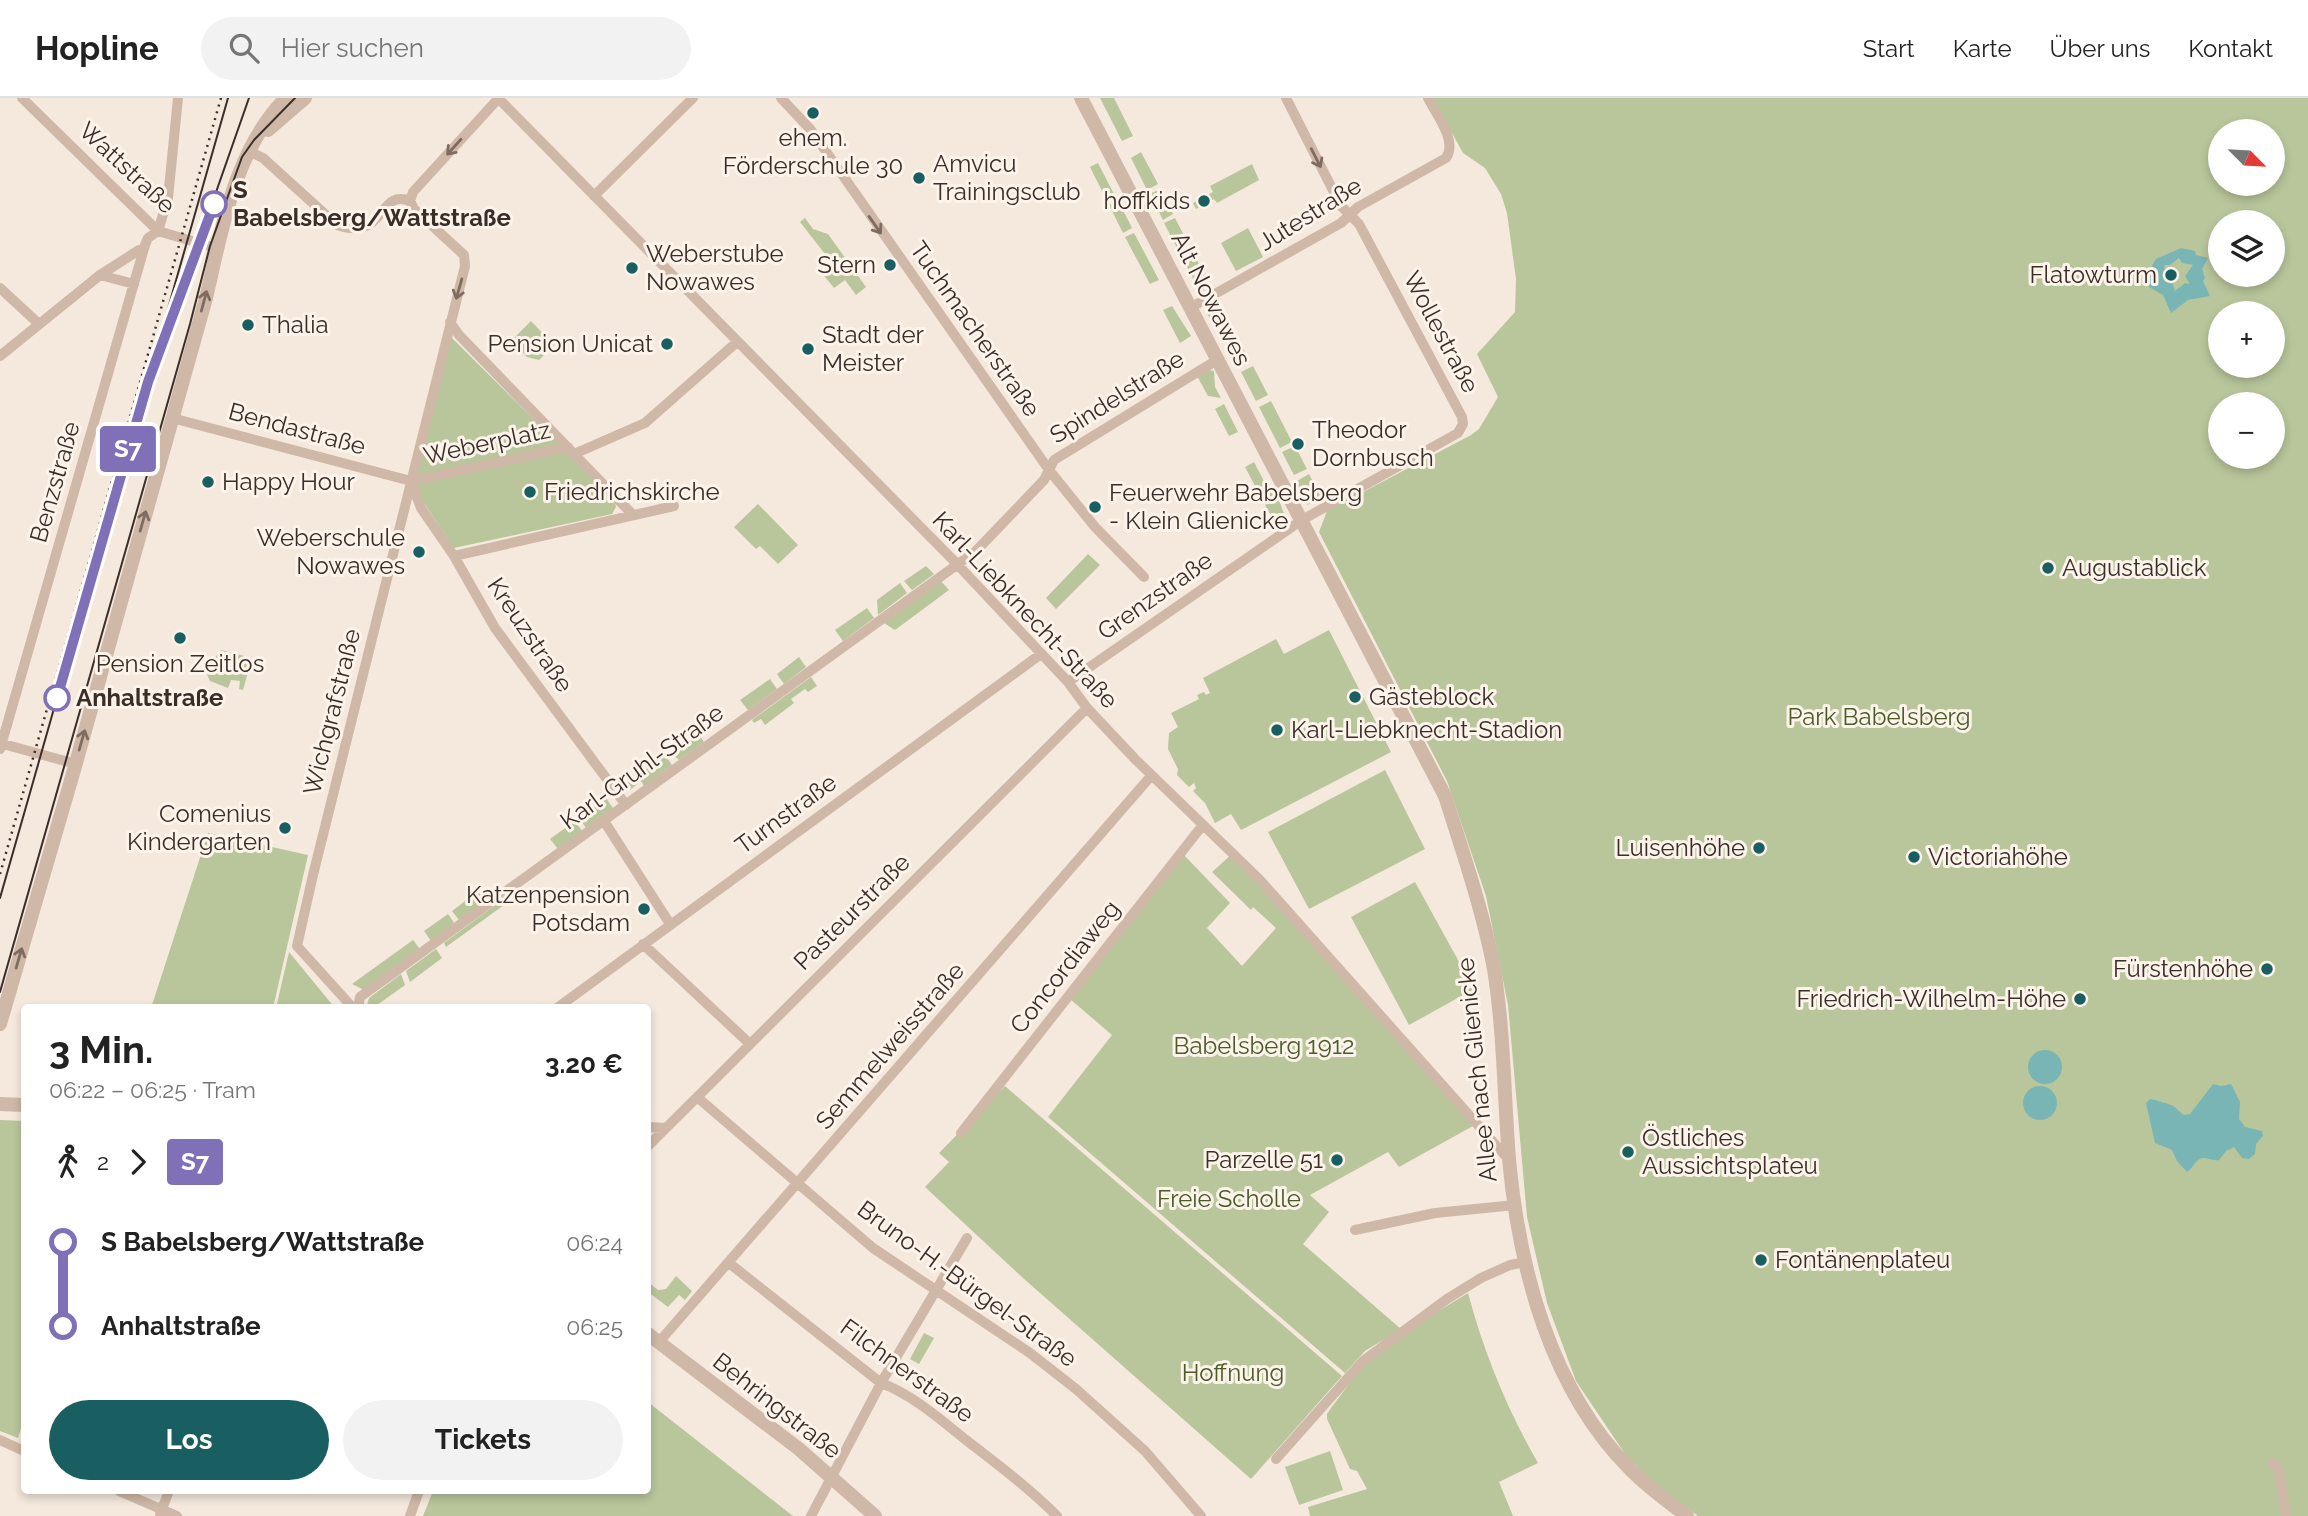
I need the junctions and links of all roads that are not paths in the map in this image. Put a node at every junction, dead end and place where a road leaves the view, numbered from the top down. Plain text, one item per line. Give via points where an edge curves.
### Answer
1 (22, 98) edge
2 (178, 98) edge
3 (286, 98) edge
4 (305, 98) edge
5 (498, 98) edge
6 (694, 98) edge
7 (781, 98) edge
8 (1081, 98) edge
9 (1286, 98) edge
10 (1428, 98) edge
11 (252, 147) junction
12 (594, 196) junction
13 (410, 201) junction
14 (1350, 215) junction
15 (158, 231) junction
16 (216, 248) junction
17 (139, 250) dead end
18 (100, 275) junction
19 (134, 284) junction
20 (0, 288) edge
21 (1190, 308) junction
22 (450, 322) junction
23 (39, 324) junction
24 (737, 342) junction
25 (0, 356) edge
26 (1217, 360) junction
27 (172, 418) junction
28 (571, 451) junction
29 (1049, 470) junction
30 (411, 481) junction
31 (674, 506) dead end
32 (633, 515) junction
33 (1302, 520) junction
34 (454, 556) junction
35 (957, 564) junction
36 (1144, 577) dead end
37 (1041, 654) junction
38 (1068, 682) junction
39 (1087, 708) junction
40 (1, 745) edge
41 (76, 764) junction
42 (1151, 776) junction
43 (626, 805) junction
44 (604, 821) junction
45 (1202, 826) junction
46 (670, 924) junction
47 (643, 944) junction
48 (351, 1004) edge
49 (357, 1004) edge
50 (562, 1004) edge
51 (0, 1024) edge
52 (750, 1044) junction
53 (697, 1097) junction
54 (0, 1104) edge
55 (21, 1105) edge
56 (651, 1127) edge
57 (666, 1128) junction
58 (961, 1133) dead end
59 (651, 1143) edge
60 (1510, 1161) junction
61 (798, 1183) junction
62 (1515, 1205) junction
63 (1355, 1230) dead end
64 (967, 1238) dead end
65 (1526, 1262) junction
66 (729, 1263) junction
67 (935, 1291) junction
68 (653, 1338) edge
69 (881, 1382) junction
70 (0, 1440) edge
71 (21, 1450) edge
72 (1276, 1459) dead end
73 (2273, 1462) dead end
74 (832, 1478) junction
75 (125, 1494) edge
76 (168, 1494) edge
77 (418, 1494) edge
78 (160, 1513) edge
79 (177, 1516) edge
80 (410, 1516) edge
81 (811, 1516) edge
82 (875, 1516) edge
83 (1058, 1516) edge
84 (1201, 1516) edge
85 (1687, 1516) edge
86 (2286, 1516) edge

1 - 15 street, Wattstraße
2 - 15 street, Benzstraße via 169,198
3 - 11 street
4 - 11 street
5 - 12 street, Karl-Liebknecht-Straße
5 -> 13 street via 413,192
6 - 12 street
7 -> 29 street, Tuchmacherstraße via 811,130
8 - 21 street, Alt Nowawes
9 -> 14 street, Wollestraße via 1341,206
10 - 14 street, Jutestraße via 1450,141 1450,153
11 - 13 street via 345,228 370,226 392,200
11 - 16 street
12 - 24 street, Karl-Liebknecht-Straße
13 -> 22 street, Weberplatz via 464,255
14 - 21 street, Jutestraße
14 - 33 street, Wollestraße via 1359,224 1463,424 1458,433
15 - 16 street, Wattstraße
15 - 19 street, Benzstraße via 148,238
27 -> 16 street
17 - 18 street
18 - 19 street
18 - 23 street
19 - 40 street, Benzstraße
20 - 23 street
21 - 26 street, Alt Nowawes
22 - 28 street, Weberplatz
22 - 30 street, Weberplatz
23 - 25 street
24 - 28 street via 645,424
24 - 35 street, Karl-Liebknecht-Straße
26 - 29 street, Spindelstraße via 1054,460
26 - 33 street, Alt Nowawes
27 - 30 street, Bendastraße
41 -> 27 street
28 - 30 street, Weberplatz
28 - 32 street, Weberplatz
29 - 35 street, Spindelstraße via 976,551
29 - 36 street, Tuchmacherstraße
30 - 34 street, Kreuzstraße via 421,508
30 - 48 street, Wichgrafstraße via 298,946
31 - 32 street
32 - 34 street
33 - 38 street, Grenzstraße
33 - 60 street, Allee nach Glienicke via 1445,796 1494,969
34 - 43 street, Kreuzstraße via 495,628
35 - 37 street, Karl-Liebknecht-Straße
35 - 43 street, Karl-Gruhl-Straße
37 - 38 street, Karl-Liebknecht-Straße
37 - 46 street, Turnstraße
38 - 39 street, Karl-Liebknecht-Straße
39 - 42 street, Karl-Liebknecht-Straße
39 - 52 street, Pasteurstraße
40 - 41 street
51 -> 41 street
42 - 45 street, Karl-Liebknecht-Straße
42 - 61 street, Semmelweisstraße
43 - 44 street, Karl-Gruhl-Straße
44 - 46 street
44 - 49 street, Karl-Gruhl-Straße via 360,997
45 - 58 street, Concordiaweg
45 - 60 street, Karl-Liebknecht-Straße via 1259,879
46 - 47 street, Turnstraße
47 - 50 street, Turnstraße
47 - 52 street
52 - 53 street, Pasteurstraße
53 - 57 street, Pasteurstraße
53 - 61 street, Bruno-H.-Bürgel-Straße
54 - 55 street
56 - 57 street
57 - 59 street, Pasteurstraße
60 - 62 street, Allee nach Glienicke
61 - 66 street, Semmelweisstraße
61 - 67 street, Bruno-H.-Bürgel-Straße via 873,1248
62 - 63 street via 1435,1213
62 - 65 street, Allee nach Glienicke
64 - 67 street
65 - 72 street via 1481,1278 1363,1360
65 - 85 street, Allee nach Glienicke via 1568,1384 1630,1470
66 - 68 street, Semmelweisstraße
66 - 69 street, Filchnerstraße
67 - 69 street
67 - 84 street, Bruno-H.-Bürgel-Straße via 1076,1389 1145,1451
68 - 74 street, Behringstraße
69 - 74 street
69 - 83 street, Filchnerstraße via 935,1415
70 - 71 street
73 - 86 street via 2279,1470
74 - 81 street
74 - 82 street, Behringstraße
75 - 78 street
76 - 78 street
77 - 80 street
78 - 79 street

